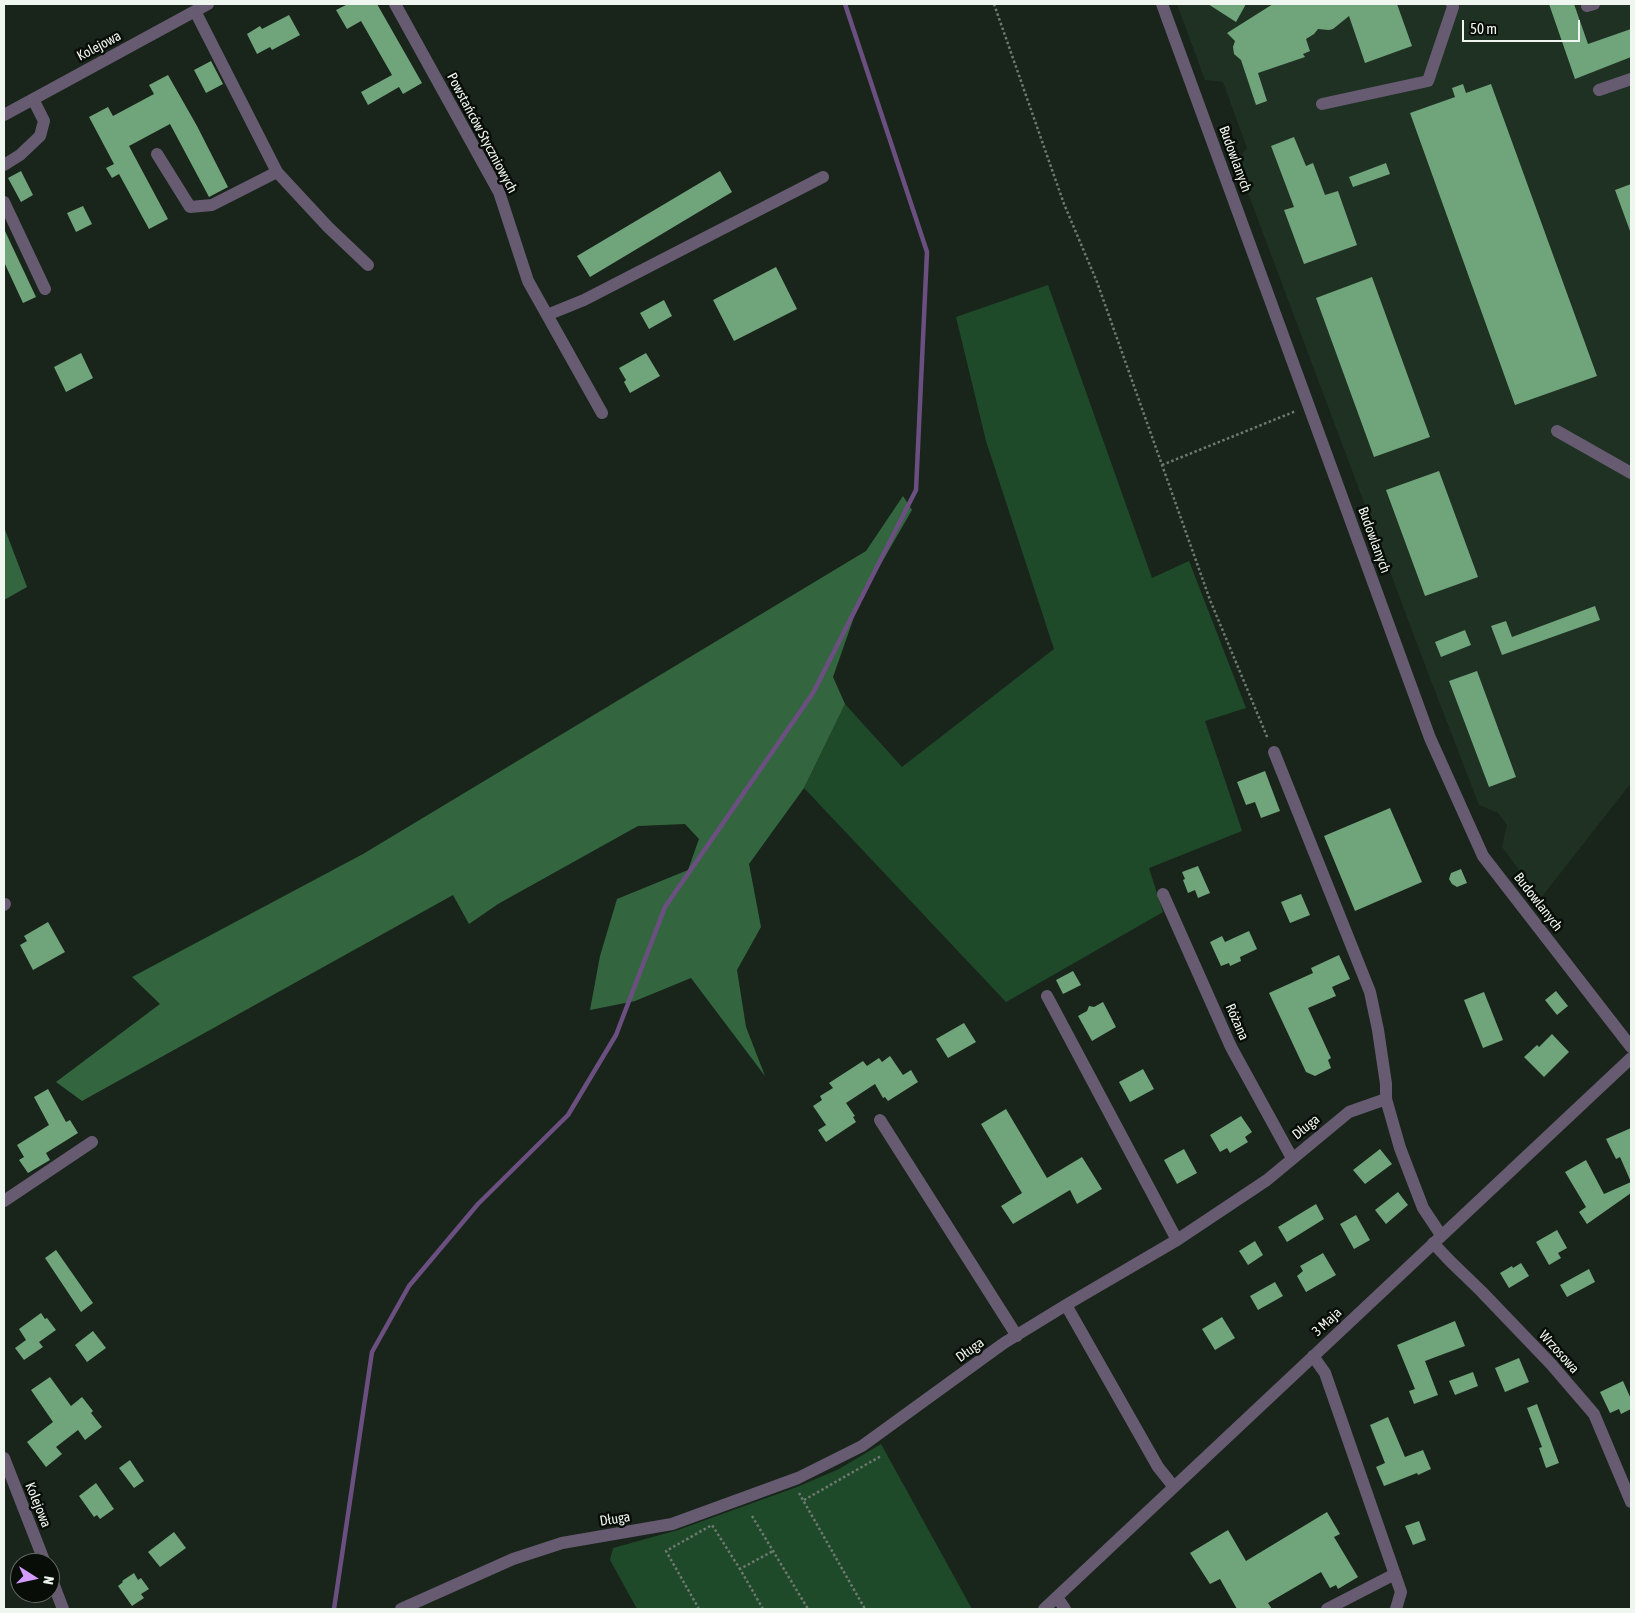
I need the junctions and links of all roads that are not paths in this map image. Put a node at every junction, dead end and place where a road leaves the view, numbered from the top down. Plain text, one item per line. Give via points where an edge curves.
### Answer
1 (208, 4) edge
2 (395, 4) edge
3 (1162, 4) edge
4 (1452, 4) edge
5 (195, 11) junction
6 (1631, 79) edge
7 (1599, 90) dead end
8 (33, 99) junction
9 (1322, 104) dead end
10 (4, 115) edge
11 (157, 154) dead end
12 (4, 165) edge
13 (277, 172) junction
14 (823, 177) dead end
15 (4, 202) edge
16 (368, 265) dead end
17 (46, 289) dead end
18 (547, 315) junction
19 (602, 413) dead end
20 (1558, 431) dead end
21 (1631, 473) edge
22 (1274, 752) road end
23 (1163, 894) dead end
24 (1047, 996) dead end
25 (1631, 1047) edge
26 (1631, 1058) edge
27 (1386, 1099) junction
28 (880, 1120) dead end
29 (92, 1142) dead end
30 (1292, 1158) junction
31 (4, 1201) edge
32 (1437, 1239) junction
33 (1177, 1240) junction
34 (1066, 1305) junction
35 (1017, 1336) junction
36 (1313, 1356) junction
37 (5, 1462) edge
38 (1174, 1487) junction
39 (1631, 1502) edge
40 (41, 1553) edge
41 (1395, 1574) junction
42 (1057, 1597) junction
43 (401, 1609) edge
44 (1044, 1609) edge
45 (1065, 1609) edge
46 (1327, 1609) edge
47 (1396, 1609) edge

1 - 5 street, Kolejowa
2 - 18 street, Powstańców Styczniowych via 499,192 528,281
3 - 25 street, Budowlanych via 1430,738 1483,856
4 - 9 street via 1428,81
5 - 8 street, Kolejowa
5 - 13 street
6 - 7 street
8 - 10 street, Kolejowa
8 - 12 street via 44,121 40,136
11 - 13 street via 190,207 212,206
13 - 16 street
14 - 18 street via 584,300
15 - 17 street
18 - 19 street, Powstańców Styczniowych
20 - 21 street
22 - 27 street via 1370,992
23 - 30 street, Różana via 1231,1047
24 - 33 street
26 - 32 street, 3 Maja
27 - 30 street, Długa via 1349,1112
27 - 32 street via 1400,1148
28 - 35 street
29 - 31 street
30 - 33 street, Długa via 1267,1180
32 - 36 street, 3 Maja
32 - 39 street, Wrzosowa via 1450,1261 1551,1364 1594,1414
33 - 34 street, Długa
34 - 35 street, Długa
34 - 38 street via 1158,1467
35 - 43 street, Długa via 862,1446 792,1481 672,1524 546,1548 513,1559
36 - 38 street, 3 Maja
36 - 41 street via 1325,1373
37 - 40 street, Kolejowa
38 - 42 street, 3 Maja
41 - 46 street
41 - 47 street via 1401,1592
42 - 44 street, 3 Maja
42 - 45 street

